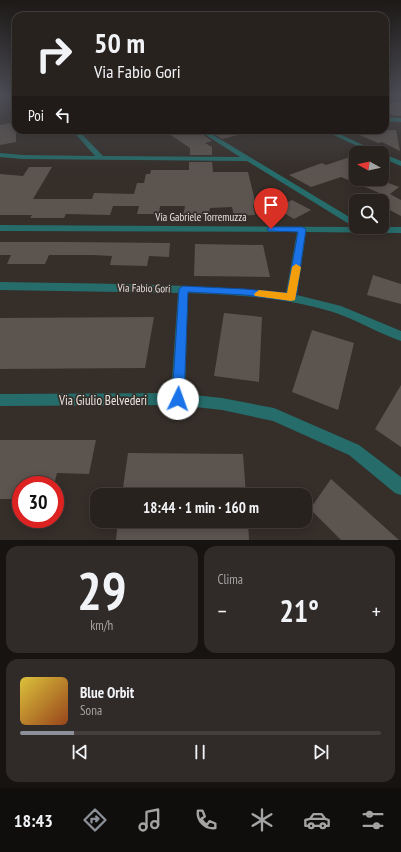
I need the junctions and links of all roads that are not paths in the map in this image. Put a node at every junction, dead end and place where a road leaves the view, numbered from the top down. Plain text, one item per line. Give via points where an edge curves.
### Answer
1 (79, 134) edge
2 (208, 134) edge
3 (335, 134) edge
4 (361, 146) edge
5 (0, 155) edge
6 (101, 158) junction
7 (389, 158) edge
8 (249, 159) junction
9 (401, 164) edge
10 (349, 221) edge
11 (0, 228) edge
12 (302, 229) junction
13 (349, 229) edge
14 (389, 230) edge
15 (401, 230) edge
16 (0, 286) edge
17 (183, 289) junction
18 (291, 297) junction
19 (401, 336) edge
20 (178, 399) junction
21 (0, 400) edge
22 (401, 487) edge

1 - 6 street
2 - 8 street
3 - 4 street
5 - 6 street
6 - 8 street
7 - 9 street
8 - 10 street
11 - 12 street, Via Gabriele Torremuzza
12 - 13 street, Via Gabriele Torremuzza
12 - 18 street
14 - 15 street, Via Gabriele Torremuzza
16 - 17 street, Via Fabio Gori
17 - 18 street, Via Fabio Gori
17 - 20 street
18 - 19 street, Via Fabio Gori via 337,309
20 - 21 street, Via Giulio Belvederi
20 - 22 street, Via Giulio Belvederi via 222,404 274,415 354,450

